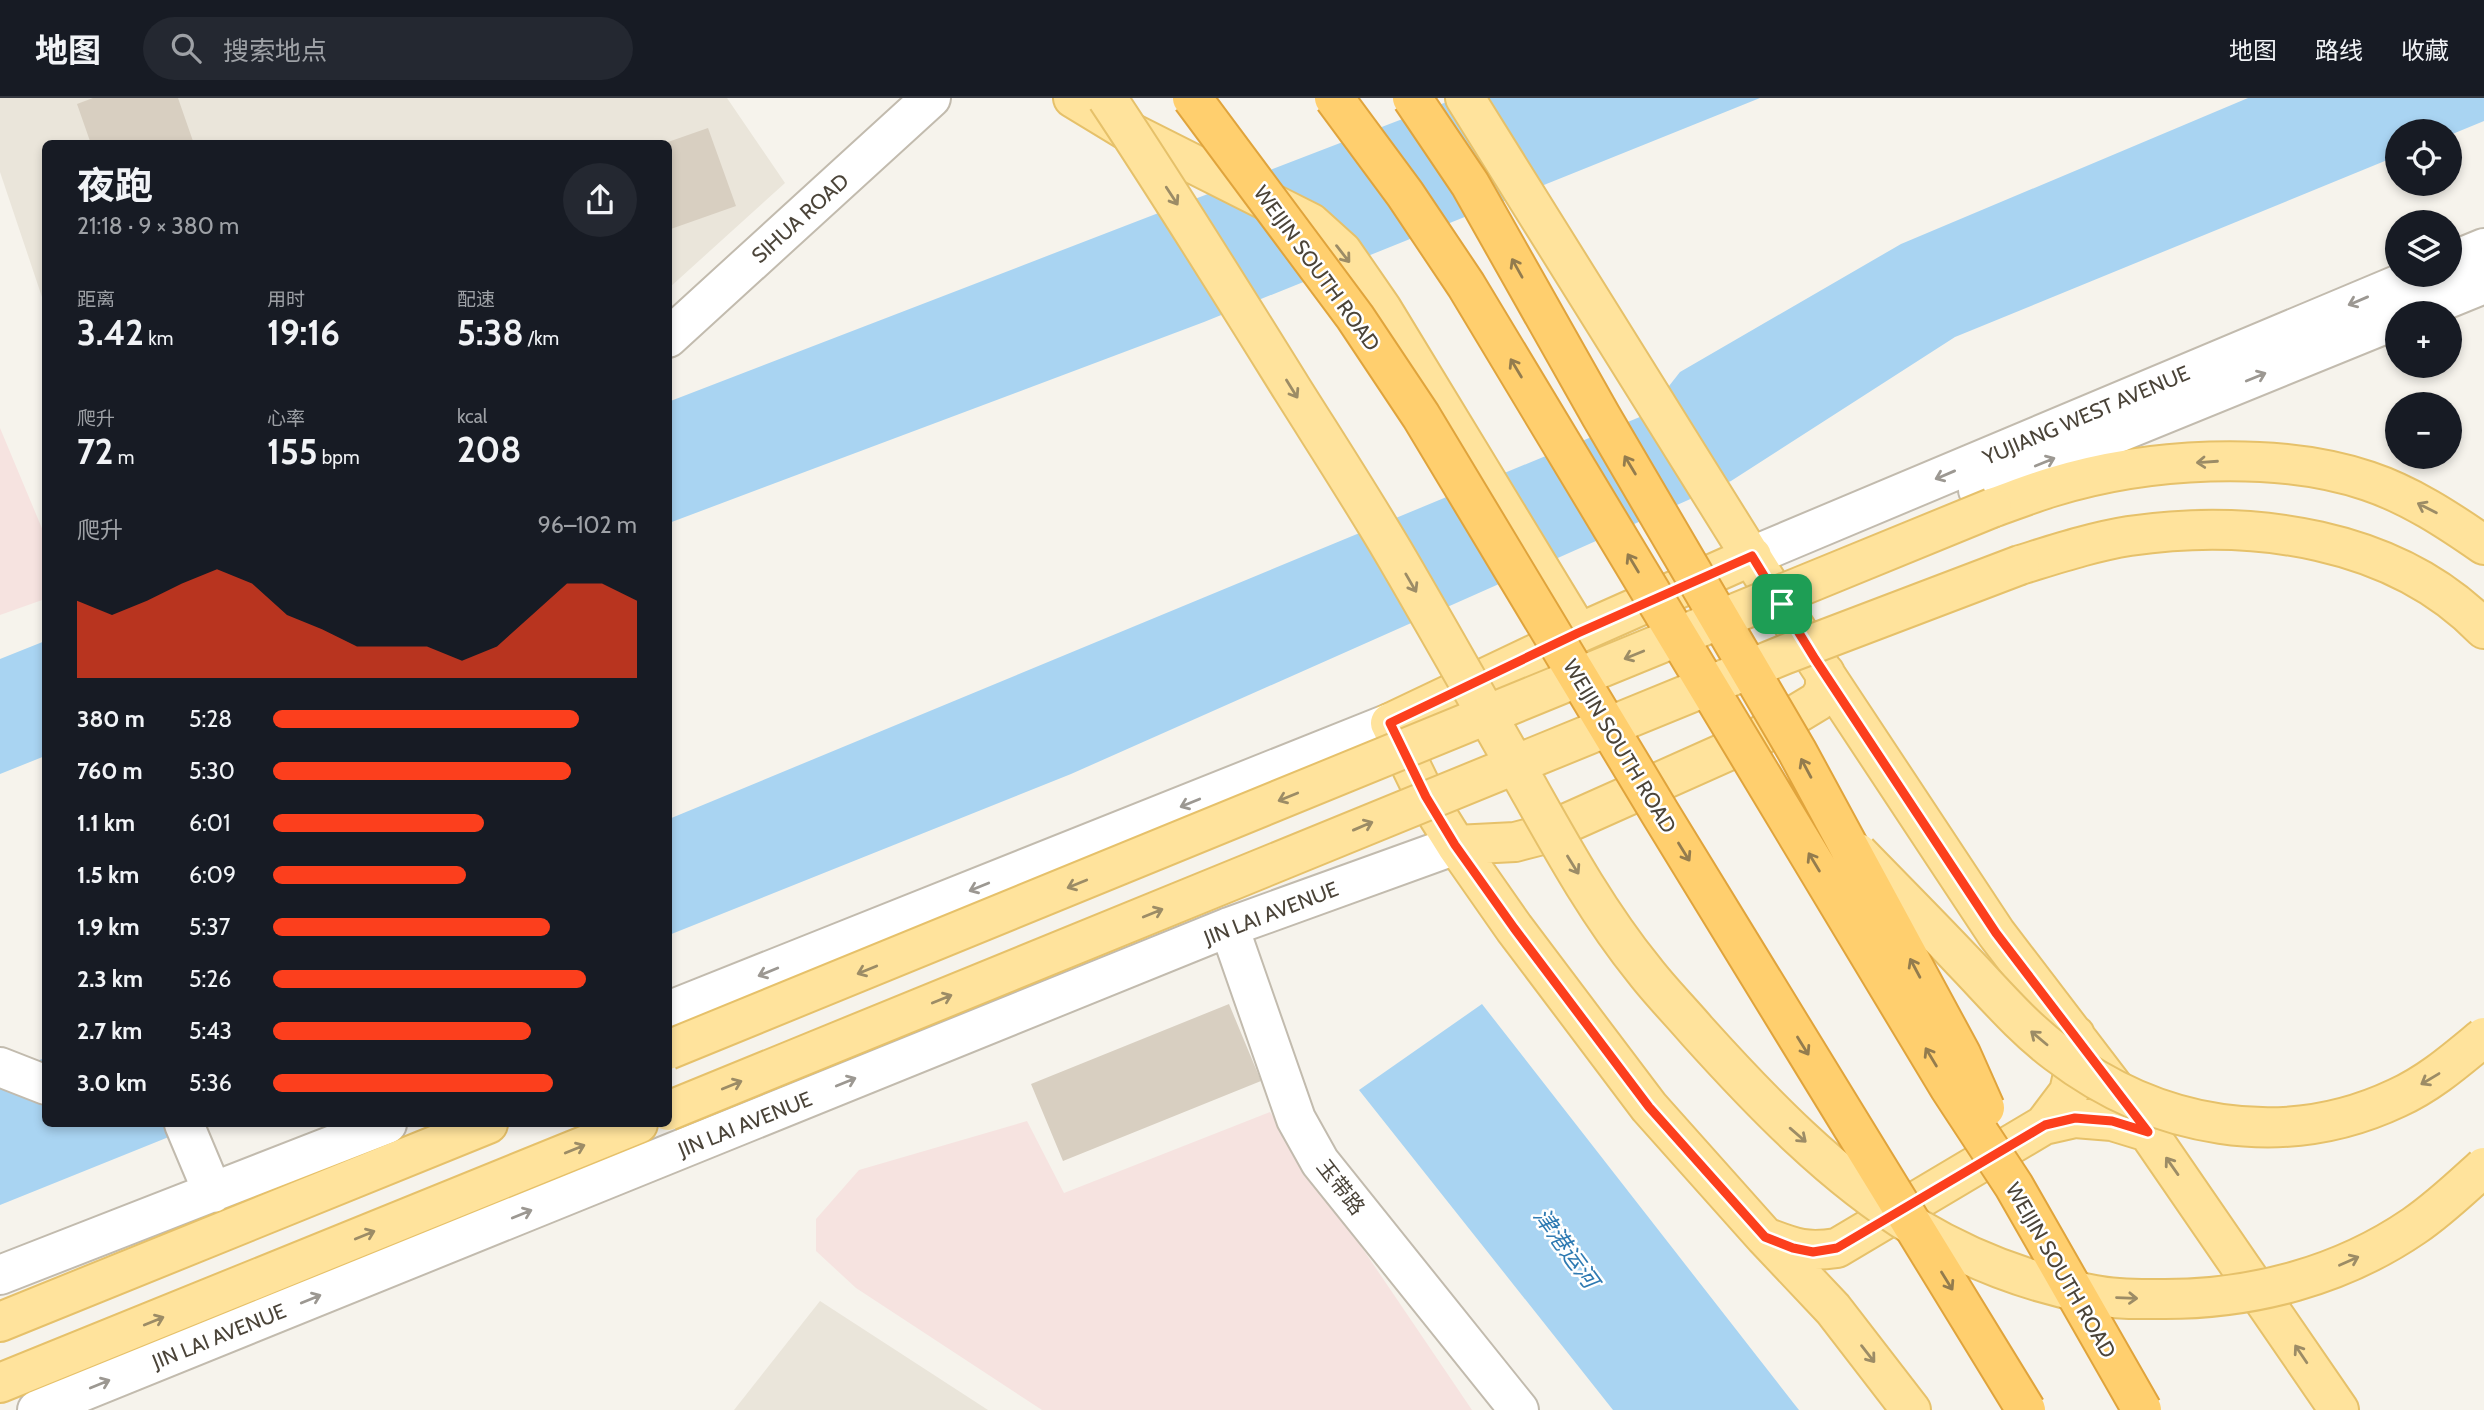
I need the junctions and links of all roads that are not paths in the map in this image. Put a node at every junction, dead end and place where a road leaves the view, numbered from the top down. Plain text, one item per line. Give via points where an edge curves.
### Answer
1 (931, 98) edge
2 (1073, 98) edge
3 (1107, 98) edge
4 (1192, 98) edge
5 (1334, 98) edge
6 (1412, 98) edge
7 (1465, 98) edge
8 (2484, 248) edge
9 (2462, 257) edge
10 (2484, 284) edge
11 (2392, 287) edge
12 (2442, 301) edge
13 (2385, 325) edge
14 (672, 334) edge
15 (2484, 545) edge
16 (1752, 556) junction
17 (1782, 604) junction
18 (2484, 629) edge
19 (1578, 633) junction
20 (1825, 673) junction
21 (1390, 723) junction
22 (1844, 839) junction
23 (1455, 845) junction
24 (1229, 927) junction
25 (672, 1009) edge
26 (2075, 1035) junction
27 (2484, 1037) edge
28 (672, 1048) edge
29 (0, 1067) edge
30 (42, 1083) edge
31 (672, 1109) edge
32 (2045, 1125) junction
33 (185, 1127) edge
34 (377, 1127) edge
35 (481, 1127) edge
36 (631, 1127) edge
37 (2148, 1132) junction
38 (2484, 1167) edge
39 (207, 1180) junction
40 (2014, 1186) junction
41 (1765, 1237) junction
42 (1837, 1248) junction
43 (0, 1275) edge
44 (1833, 1309) junction
45 (0, 1322) edge
46 (0, 1383) edge
47 (37, 1410) edge
48 (1519, 1410) edge
49 (1911, 1410) edge
50 (2026, 1410) edge
51 (2142, 1410) edge
52 (2339, 1410) edge

1 - 14 street, SIHUA ROAD
2 -> 19 main road, bridge via 1124,129 1311,223 1342,251 1382,309
3 -> 38 main road, bridge via 1392,549 1605,916 1645,971 1749,1088 1881,1205 1967,1254 2045,1283 2097,1296 2199,1298 2258,1291 2311,1277 2362,1256 2413,1227
4 -> 50 highway, WEIJIN SOUTH ROAD, bridge via 1355,317 1421,416
40 -> 5 highway, WEIJIN SOUTH ROAD, bridge via 1941,1075 1466,285
22 -> 6 highway, bridge via 1470,184
7 - 16 main road
8 - 9 street
10 - 12 street
11 -> 16 street, YUJIANG WEST AVENUE
17 -> 13 street, YUJIANG WEST AVENUE via 1789,571 1801,561
15 -> 28 main road, bridge via 2443,517 2371,482 2304,466 2224,461 2166,465 2054,486
16 - 17 main road
16 - 19 main road
17 - 20 main road
31 -> 18 main road, bridge via 1786,654 2020,565 2081,547 2177,531 2232,531 2316,541 2407,572 2463,607
19 - 21 main road
20 - 23 main road via 1825,689 1818,701 1755,739 1538,836
20 - 26 main road via 1996,933
21 - 23 main road
21 -> 25 street
27 -> 22 main road, bridge via 2445,1070 2362,1113 2289,1127 2251,1128 2218,1125 2148,1105 2056,1053 1997,999
40 -> 22 highway, bridge via 1961,1054
23 - 24 street, JIN LAI AVENUE
23 - 41 main road via 1649,1107
47 -> 24 street, JIN LAI AVENUE
24 - 48 street, 玉带路 via 1296,1119 1320,1162
26 - 32 main road via 2069,1092
26 - 37 main road
29 - 30 street
32 - 37 main road via 2075,1118 2112,1121
32 - 42 main road
33 - 39 street
34 - 39 street
35 - 45 main road
46 -> 36 main road
52 -> 37 main road
39 - 43 street
40 - 51 highway, WEIJIN SOUTH ROAD, bridge
41 - 42 main road via 1813,1252
41 - 44 main road
42 - 44 main road via 1828,1271 1827,1292
44 -> 49 main road

